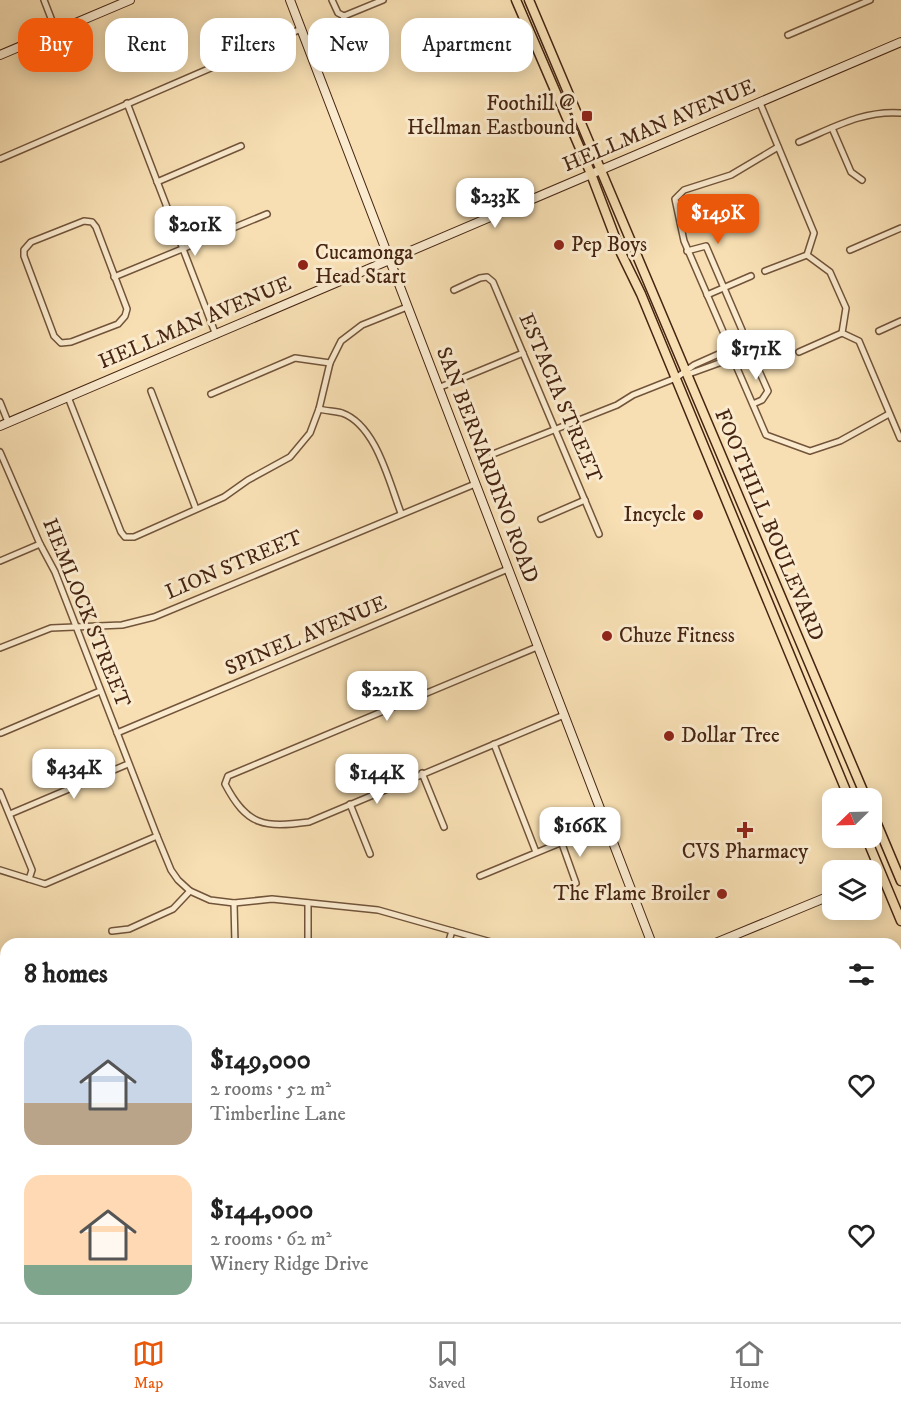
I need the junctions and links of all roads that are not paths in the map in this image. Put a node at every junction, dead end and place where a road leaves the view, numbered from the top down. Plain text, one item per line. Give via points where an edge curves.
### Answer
1 (44, 0) edge
2 (130, 0) edge
3 (290, 0) edge
4 (333, 0) edge
5 (383, 0) edge
6 (516, 0) edge
7 (529, 0) edge
8 (870, 0) edge
9 (344, 16) joint
10 (51, 18) edge
11 (88, 18) edge
12 (301, 29) junction
13 (788, 35) dead end
14 (901, 42) edge
15 (18, 48) edge
16 (0, 55) edge
17 (760, 103) junction
18 (127, 104) junction
19 (901, 113) edge
20 (832, 128) junction
21 (799, 142) dead end
22 (241, 146) dead end
23 (778, 147) junction
24 (0, 159) edge
25 (601, 170) junction
26 (591, 174) junction
27 (862, 180) dead end
28 (157, 182) junction
29 (267, 214) dead end
30 (901, 228) edge
31 (183, 249) junction
32 (850, 250) dead end
33 (687, 251) junction
34 (807, 255) junction
35 (389, 260) junction
36 (765, 271) dead end
37 (751, 276) dead end
38 (114, 277) junction
39 (724, 287) junction
40 (454, 290) dead end
41 (707, 295) junction
42 (407, 308) junction
43 (901, 321) edge
44 (879, 331) dead end
45 (842, 333) junction
46 (216, 335) junction
47 (743, 341) junction
48 (731, 347) junction
49 (523, 352) junction
50 (799, 352) dead end
51 (749, 355) junction
52 (736, 359) junction
53 (330, 363) junction
54 (686, 373) junction
55 (676, 378) junction
56 (438, 388) junction
57 (151, 391) dead end
58 (211, 394) dead end
59 (68, 397) junction
60 (0, 402) edge
61 (753, 404) junction
62 (319, 409) junction
63 (889, 414) junction
64 (4, 424) edge
65 (554, 428) junction
66 (900, 438) edge
67 (0, 452) edge
68 (493, 454) dead end
69 (475, 483) junction
70 (585, 500) junction
71 (196, 508) junction
72 (401, 513) junction
73 (541, 519) dead end
74 (599, 534) dead end
75 (40, 544) junction
76 (0, 561) edge
77 (508, 569) junction
78 (76, 627) junction
79 (537, 647) junction
80 (0, 648) edge
81 (100, 691) junction
82 (564, 715) junction
83 (1, 733) edge
84 (117, 733) junction
85 (494, 744) junction
86 (128, 764) junction
87 (423, 773) junction
88 (845, 788) edge
89 (862, 788) edge
90 (0, 792) edge
91 (350, 804) junction
92 (10, 814) junction
93 (606, 824) junction
94 (444, 827) dead end
95 (882, 833) edge
96 (157, 836) junction
97 (561, 842) junction
98 (536, 852) junction
99 (370, 854) dead end
100 (898, 866) edge
101 (0, 870) edge
102 (882, 874) joint
103 (480, 876) dead end
104 (29, 879) junction
105 (901, 881) edge
106 (576, 883) dead end
107 (190, 891) junction
108 (822, 899) edge
109 (234, 903) junction
110 (308, 903) junction
111 (901, 921) edge
112 (452, 931) junction
113 (112, 932) dead end
114 (235, 938) edge
115 (308, 938) edge
116 (450, 938) edge
117 (477, 938) edge
118 (650, 938) edge
119 (728, 938) edge

1 - 10 street
2 - 11 street
3 - 12 street, SAN BERNARDINO ROAD
4 - 9 street
5 - 9 street
6 - 26 main road, FOOTHILL BOULEVARD
7 - 25 main road, FOOTHILL BOULEVARD
8 - 13 street
12 - 18 street
12 - 35 street, SAN BERNARDINO ROAD
14 - 17 street, HELLMAN AVENUE
15 - 16 street
17 - 23 street
17 - 25 street, HELLMAN AVENUE
18 - 24 street
18 - 28 street
19 - 20 street via 866,114
20 - 21 street
20 - 27 street via 851,172
22 - 28 street
23 - 33 street via 731,175 675,196
23 - 34 street via 814,232
25 - 26 street, HELLMAN AVENUE
25 - 54 main road, FOOTHILL BOULEVARD
26 - 35 street, HELLMAN AVENUE
26 - 55 main road, FOOTHILL BOULEVARD
28 - 31 street
29 - 31 street
30 - 32 street
31 - 38 street
31 - 46 street
33 - 39 street via 706,246
33 - 41 street
34 - 36 street
34 - 45 street via 830,272 846,308
35 - 42 street, SAN BERNARDINO ROAD
35 - 46 street, HELLMAN AVENUE
37 - 39 street
38 - 38 street via 127,309 125,316 117,324 62,343 54,336 24,250 31,242 84,221 92,222
39 - 41 street
39 - 47 street
40 - 49 street, ESTACIA STREET via 480,278 487,277 493,282
41 - 48 street
42 - 53 street via 351,332 341,341
42 - 56 street, SAN BERNARDINO ROAD
43 - 44 street
45 - 50 street
45 - 63 street via 859,341
46 - 59 street, HELLMAN AVENUE
47 - 48 street via 738,340
47 - 51 street via 749,346
48 - 52 street
48 - 54 street
49 - 56 street
49 - 65 street, ESTACIA STREET
51 - 52 street via 744,360
51 - 61 street via 768,391
52 - 54 street
52 - 61 street
53 - 58 street via 295,358
53 - 62 street
54 - 55 street
54 - 89 main road, FOOTHILL BOULEVARD
55 - 65 street
55 - 88 main road, FOOTHILL BOULEVARD
56 - 69 street, SAN BERNARDINO ROAD
57 - 71 street
59 - 64 street, HELLMAN AVENUE
59 - 71 street via 126,537 134,537
60 - 64 street
61 - 63 street via 766,435 810,450 840,441
62 - 71 street via 310,433 290,457 224,497
62 - 72 street via 344,414 365,430
63 - 66 street
65 - 68 street
65 - 70 street, ESTACIA STREET
67 - 75 street, HEMLOCK STREET
69 - 72 street, LION STREET
69 - 77 street, SAN BERNARDINO ROAD
70 - 73 street
70 - 74 street, ESTACIA STREET
72 - 78 street, LION STREET via 154,617 122,625
75 - 76 street
75 - 78 street, HEMLOCK STREET
77 - 79 street, SAN BERNARDINO ROAD
77 - 84 street, SPINEL AVENUE
78 - 80 street, LION STREET via 51,628
78 - 81 street, HEMLOCK STREET
79 - 82 street, SAN BERNARDINO ROAD
79 - 91 street via 228,776 225,784 240,809 253,820 272,825 309,822
81 - 83 street
81 - 84 street, HEMLOCK STREET
82 - 85 street
82 - 93 street, SAN BERNARDINO ROAD
84 - 86 street, HEMLOCK STREET
85 - 87 street
85 - 98 street
86 - 92 street
86 - 96 street, HEMLOCK STREET
87 - 91 street
87 - 94 street
90 - 92 street
91 - 99 street
92 - 104 street via 32,870
93 - 97 street
93 - 118 street, SAN BERNARDINO ROAD
95 - 100 main road
96 - 104 street via 45,884
96 - 107 street, HEMLOCK STREET via 171,870
97 - 98 street
97 - 106 street
98 - 103 street
100 - 102 main road
100 - 105 main road
101 - 104 street
102 - 111 main road
107 - 109 street, HEMLOCK STREET via 210,900
107 - 113 street via 173,909 129,929
108 - 119 street
109 - 110 street, HEMLOCK STREET via 272,899
109 - 114 street
110 - 112 street, HEMLOCK STREET via 378,910
110 - 115 street
112 - 116 street
112 - 117 street, HEMLOCK STREET

